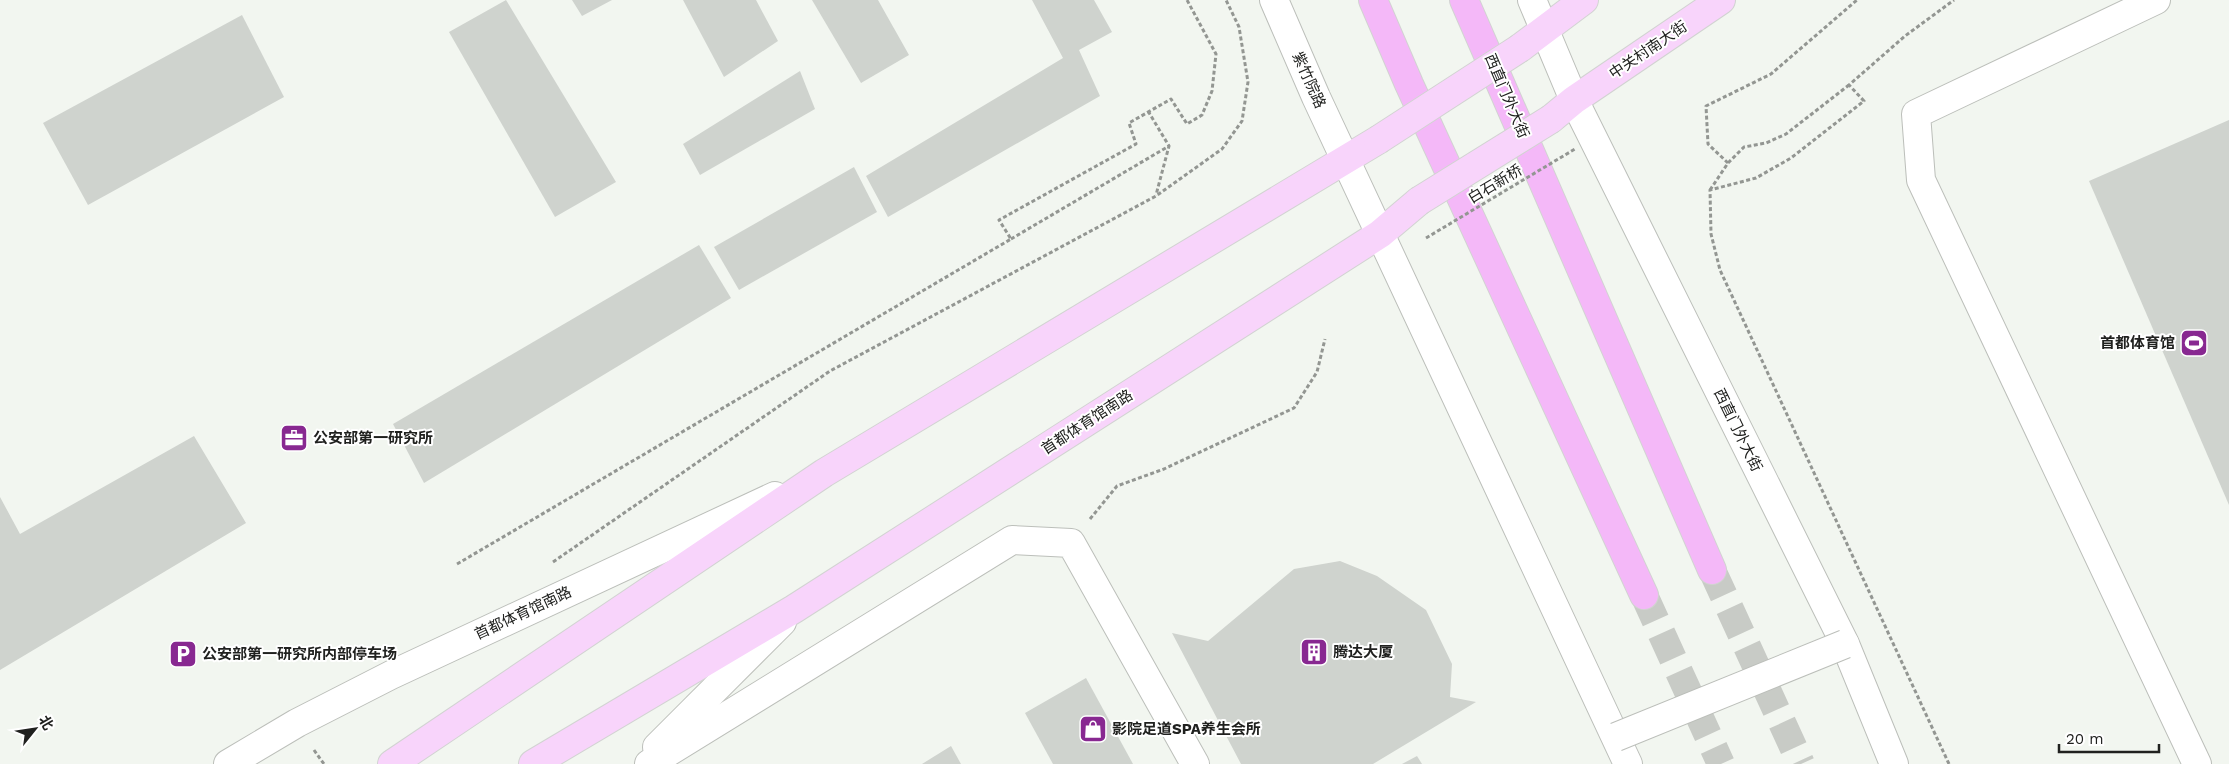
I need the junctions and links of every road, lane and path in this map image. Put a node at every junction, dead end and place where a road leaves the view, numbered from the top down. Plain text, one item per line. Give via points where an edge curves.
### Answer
1 (1187, 0) edge
2 (1226, 0) edge
3 (1274, 0) edge
4 (1372, 0) edge
5 (1464, 0) edge
6 (1532, 0) edge
7 (1584, 0) edge
8 (1721, 0) edge
9 (1857, 0) edge
10 (1954, 0) edge
11 (2156, 0) edge
12 (1545, 30) junction
13 (1850, 85) junction
14 (1574, 100) junction
15 (1148, 111) junction
16 (1169, 146) junction
17 (1575, 149) dead end
18 (1346, 159) junction
19 (1728, 162) junction
20 (1710, 190) junction
21 (1156, 196) junction
22 (1419, 201) joint
23 (1380, 234) junction
24 (1426, 238) dead end
25 (1011, 239) junction
26 (1325, 339) dead end
27 (824, 473) junction
28 (1071, 543) junction
29 (457, 564) dead end
30 (546, 568) dead end
31 (1712, 570) tunnel mouth
32 (1644, 595) tunnel mouth
33 (794, 609) junction
34 (1845, 644) junction
35 (1616, 737) junction
36 (228, 764) edge
37 (392, 764) edge
38 (533, 764) edge
39 (640, 764) edge
40 (649, 764) edge
41 (1195, 764) edge
42 (1628, 764) edge
43 (1894, 764) edge
44 (1948, 764) edge
45 (2197, 764) edge

1 - 15 path via 1216,54 1212,91 1202,115 1187,124 1171,98
2 - 21 path via 1239,27 1248,82 1242,121 1222,149
3 - 18 street, 紫竹院路
4 - 32 highway
5 - 31 highway, 西直门外大街
6 - 12 street
7 - 12 main road
8 - 14 main road, 中关村南大街
9 - 19 path via 1771,74 1706,106 1708,144
10 - 13 path via 1905,36
11 - 45 street via 1916,114 1921,180
12 - 14 street, 西直门外大街
12 - 18 main road, 首都体育馆南路, bridge
13 - 19 path via 1786,134 1766,143 1744,147
13 - 20 path via 1864,101 1792,158 1756,178
14 - 22 main road, 中关村南大街, bridge via 1551,119
14 - 34 street, 西直门外大街
15 - 16 path
15 - 25 path via 1129,123 1136,144 999,220
16 - 21 path
16 - 25 path
17 - 24 path, 白石新桥, bridge
18 - 23 street, 紫竹院路
18 - 27 main road, 首都体育馆南路
19 - 20 path
20 - 44 path via 1712,234 1720,270
21 - 30 path via 830,371
22 - 23 main road, 首都体育馆南路
23 - 33 main road, 首都体育馆南路
23 - 35 street
25 - 29 path
26 - 28 path via 1317,372 1294,408 1164,469 1117,486
27 - 36 street, 首都体育馆南路 via 391,675 297,723
27 - 37 main road, 首都体育馆南路
28 - 40 street via 1012,540
28 - 41 street
33 - 38 main road, 首都体育馆南路
33 - 39 street, 首都体育馆南路
34 - 35 street, bridge
34 - 43 street, 西直门外大街
35 - 42 street

